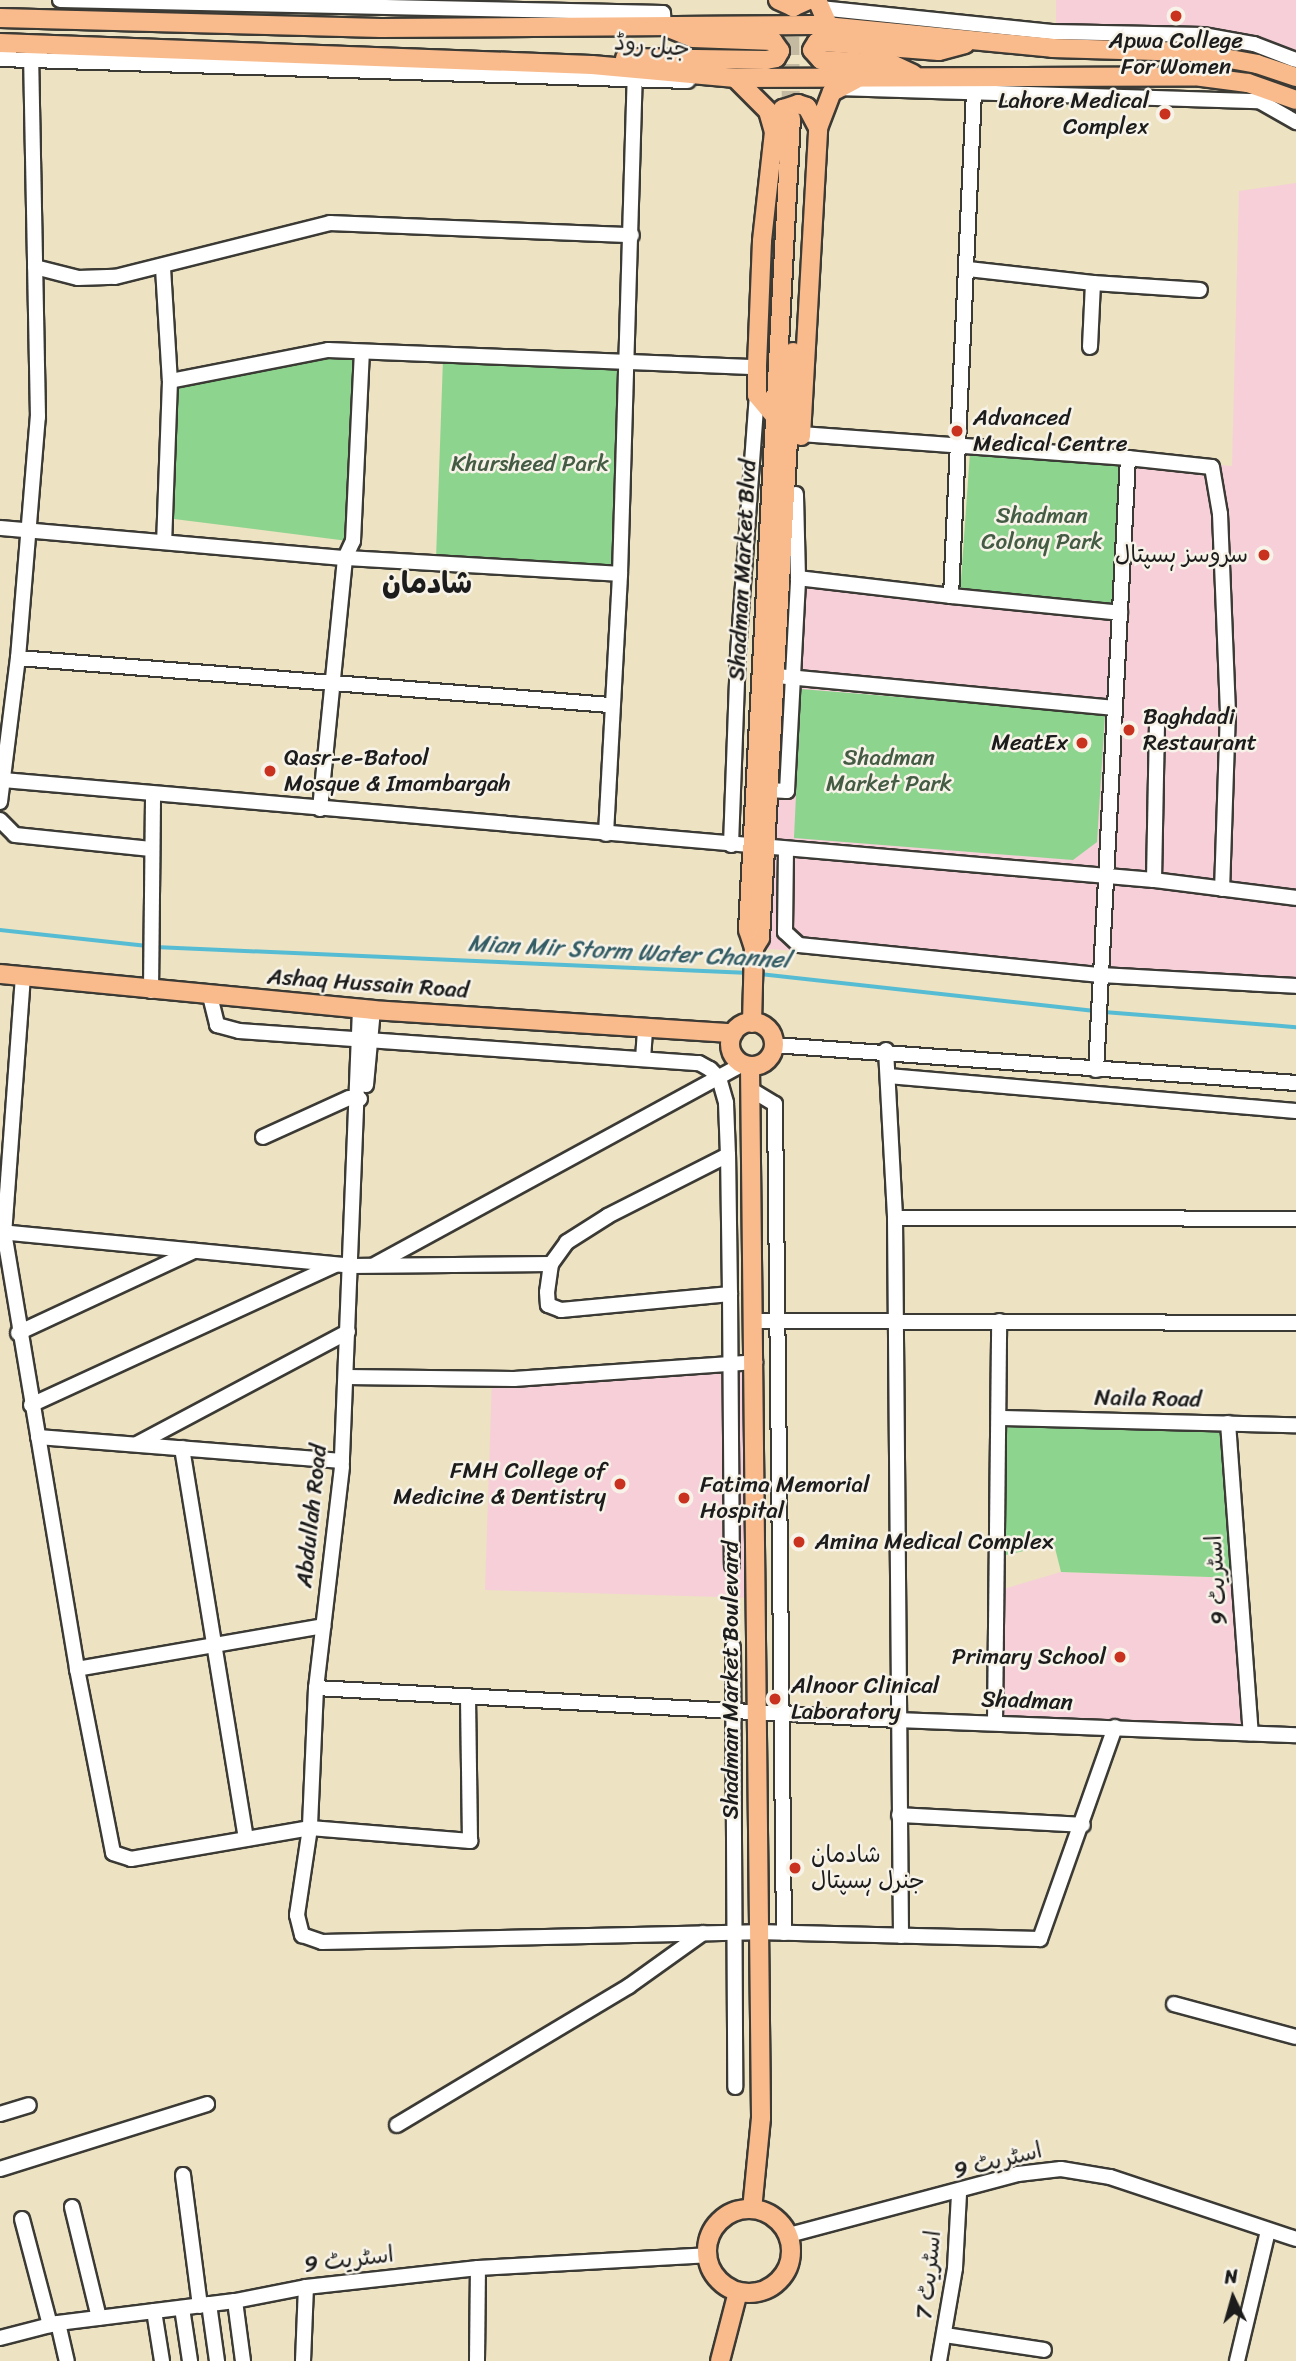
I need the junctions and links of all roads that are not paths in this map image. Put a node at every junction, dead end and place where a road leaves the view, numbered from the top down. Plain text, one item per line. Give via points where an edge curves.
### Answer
1 (60, 0) edge
2 (777, 0) edge
3 (815, 3) edge
4 (291, 6) junction
5 (0, 18) edge
6 (758, 24) junction
7 (664, 26) junction
8 (291, 27) junction
9 (829, 27) junction
10 (977, 41) junction
11 (0, 43) edge
12 (0, 59) edge
13 (31, 60) junction
14 (1296, 60) edge
15 (592, 65) junction
16 (865, 76) junction
17 (1296, 77) edge
18 (735, 78) junction
19 (919, 78) junction
20 (635, 81) junction
21 (836, 88) junction
22 (974, 92) junction
23 (1296, 100) edge
24 (1296, 122) edge
25 (818, 128) junction
26 (774, 132) junction
27 (632, 234) junction
28 (35, 267) junction
29 (163, 268) junction
30 (968, 269) junction
31 (1093, 283) junction
32 (1200, 290) dead end
33 (1090, 347) dead end
34 (362, 353) junction
35 (626, 363) junction
36 (757, 368) junction
37 (170, 382) junction
38 (757, 395) junction
39 (776, 418) junction
40 (801, 434) junction
41 (960, 444) junction
42 (1128, 458) junction
43 (796, 494) junction
44 (784, 518) junction
45 (0, 528) edge
46 (29, 529) junction
47 (164, 541) junction
48 (345, 558) junction
49 (620, 574) junction
50 (798, 578) junction
51 (951, 596) junction
52 (1120, 613) junction
53 (18, 658) junction
54 (776, 676) junction
55 (795, 678) junction
56 (334, 681) junction
57 (610, 705) junction
58 (1113, 708) junction
59 (1157, 725) dead end
60 (3, 780) junction
61 (768, 790) junction
62 (153, 795) junction
63 (0, 802) edge
64 (320, 810) junction
65 (0, 820) edge
66 (606, 834) junction
67 (730, 845) junction
68 (758, 847) junction
69 (151, 849) junction
70 (786, 849) junction
71 (1107, 876) junction
72 (1154, 880) junction
73 (1222, 889) junction
74 (1296, 898) edge
75 (783, 922) junction
76 (756, 933) junction
77 (0, 974) edge
78 (23, 976) junction
79 (1101, 981) junction
80 (1296, 986) edge
81 (151, 991) junction
82 (210, 996) junction
83 (367, 1009) junction
84 (752, 1023) junction
85 (645, 1027) junction
86 (733, 1033) junction
87 (364, 1041) junction
88 (774, 1045) junction
89 (886, 1051) junction
90 (643, 1059) junction
91 (747, 1065) junction
92 (1096, 1070) junction
93 (888, 1076) junction
94 (719, 1078) junction
95 (1296, 1083) edge
96 (750, 1089) junction
97 (360, 1099) junction
98 (1296, 1111) edge
99 (263, 1137) dead end
100 (728, 1155) junction
101 (895, 1218) junction
102 (1296, 1219) edge
103 (2, 1232) edge
104 (196, 1251) junction
105 (551, 1264) junction
106 (344, 1265) junction
107 (374, 1265) junction
108 (730, 1294) junction
109 (896, 1320) junction
110 (755, 1321) junction
111 (780, 1321) junction
112 (999, 1321) junction
113 (1296, 1323) edge
114 (348, 1332) junction
115 (18, 1333) junction
116 (755, 1363) junction
117 (730, 1366) junction
118 (346, 1377) junction
119 (31, 1405) junction
120 (1000, 1418) junction
121 (1228, 1423) junction
122 (1296, 1425) edge
123 (38, 1437) junction
124 (135, 1445) junction
125 (182, 1448) junction
126 (342, 1461) junction
127 (732, 1565) dead end
128 (323, 1626) junction
129 (214, 1645) junction
130 (733, 1647) dead end
131 (77, 1670) junction
132 (316, 1688) junction
133 (468, 1696) junction
134 (734, 1712) junction
135 (756, 1713) junction
136 (781, 1715) junction
137 (897, 1720) junction
138 (995, 1722) junction
139 (1115, 1727) junction
140 (1251, 1733) junction
141 (1296, 1735) edge
142 (899, 1815) junction
143 (1083, 1825) junction
144 (310, 1828) junction
145 (246, 1839) junction
146 (734, 1932) junction
147 (756, 1932) junction
148 (703, 1933) junction
149 (784, 1933) junction
150 (901, 1936) junction
151 (1174, 2004) dead end
152 (1296, 2037) edge
153 (735, 2087) dead end
154 (207, 2104) dead end
155 (29, 2105) dead end
156 (0, 2114) edge
157 (397, 2125) dead end
158 (0, 2169) edge
159 (183, 2175) dead end
160 (959, 2193) junction
161 (72, 2207) dead end
162 (752, 2209) junction
163 (23, 2219) dead end
164 (1268, 2231) junction
165 (789, 2235) junction
166 (1296, 2239) edge
167 (707, 2255) junction
168 (478, 2268) junction
169 (306, 2287) junction
170 (738, 2292) junction
171 (235, 2301) junction
172 (204, 2305) junction
173 (182, 2308) junction
174 (154, 2311) junction
175 (99, 2318) junction
176 (54, 2324) junction
177 (945, 2335) junction
178 (0, 2338) edge
179 (1044, 2350) dead end
180 (67, 2361) edge
181 (162, 2361) edge
182 (190, 2361) edge
183 (217, 2361) edge
184 (243, 2361) edge
185 (303, 2361) edge
186 (477, 2361) edge
187 (720, 2361) edge
188 (939, 2361) edge
189 (1237, 2361) edge

1 - 4 street
2 - 3 main road via 793,7
2 - 6 main road
3 - 9 main road
3 - 14 street via 1052,32 1203,36 1254,44
4 - 7 street via 663,13
4 - 8 street
5 - 8 main road, جیل روڈ
6 - 7 main road, جیل روڈ
6 - 9 main road, جیل روڈ
7 - 8 main road, جیل روڈ
7 - 15 main road via 693,38 773,41 780,51 776,58 766,60 623,58
9 - 10 main road, جیل روڈ
10 - 17 main road, جیل روڈ via 1201,53
10 - 19 main road via 939,51 824,41 812,50 821,60 892,64
11 - 15 main road, جیل روڈ
12 - 13 street
13 - 20 street
13 - 28 street
15 - 18 main road, جیل روڈ
16 - 18 main road, جیل روڈ
16 - 19 main road, جیل روڈ
16 - 21 main road
18 - 20 street
18 - 26 main road via 768,111
19 - 23 main road, جیل روڈ via 1194,76 1248,83
20 - 27 street
21 - 22 street
21 - 25 main road via 822,110
22 - 24 street via 1259,101
22 - 30 street
25 - 26 main road via 807,107 798,104 783,108
25 - 40 main road
26 - 36 main road via 762,242
27 - 29 street via 330,223
27 - 35 street
28 - 29 street via 78,278
28 - 46 street via 38,417
29 - 37 street
30 - 31 street
30 - 41 street
31 - 32 street
31 - 33 street
34 - 35 street
34 - 37 street via 306,353
34 - 48 street via 353,541
35 - 36 street
35 - 49 street
36 - 38 main road
37 - 47 street
38 - 39 main road
38 - 67 street
39 - 44 main road, Shadman Market Blvd via 796,117
39 - 68 main road, Shadman Market Blvd
40 - 41 street
40 - 43 main road
41 - 42 street
41 - 51 street
42 - 52 street
42 - 73 street via 1212,467 1220,514 1228,710
43 - 44 main road
43 - 50 street
44 - 54 main road
45 - 46 street
46 - 47 street
46 - 53 street
47 - 48 street
48 - 49 street
48 - 56 street
49 - 57 street
50 - 51 street
50 - 55 street
51 - 52 street
52 - 58 street
53 - 56 street
53 - 60 street
54 - 55 street
54 - 61 main road
55 - 58 street
55 - 61 street via 788,791
56 - 57 street
56 - 64 street
57 - 66 street
58 - 71 street
59 - 72 street
60 - 62 street
60 - 63 street
61 - 68 main road
62 - 64 street
62 - 69 street
64 - 66 street
65 - 69 street via 15,835
66 - 67 street
67 - 68 street
68 - 70 street
68 - 76 main road, Shadman Market Blvd
69 - 81 street
70 - 71 street
70 - 75 street
71 - 72 street
71 - 79 street
72 - 73 street
73 - 74 street
75 - 76 street
75 - 79 street via 787,938 799,945
76 - 84 main road, Shadman Market Blvd
77 - 78 main road, Ashaq Hussain Road
78 - 81 main road, Ashaq Hussain Road
78 - 103 street
79 - 80 street
79 - 92 street
81 - 82 main road, Ashaq Hussain Road
82 - 83 main road, Ashaq Hussain Road
82 - 87 street via 217,1025 223,1029
83 - 85 main road, Ashaq Hussain Road
83 - 87 street, Abdullah Road
84 - 86 main road
84 - 88 main road via 770,1032
85 - 86 main road, Ashaq Hussain Road
85 - 90 street
86 - 91 main road via 730,1047
87 - 90 street
87 - 97 street, Abdullah Road via 365,1090
88 - 89 street
88 - 91 main road via 769,1058
89 - 92 street
89 - 93 street
90 - 94 street via 699,1063
91 - 94 street
91 - 96 main road, Shadman Market Boulevard
92 - 95 street
93 - 98 street
93 - 101 street
94 - 100 street via 729,1123
94 - 107 street
96 - 110 main road, Shadman Market Boulevard
96 - 111 street via 775,1104
97 - 99 street via 349,1098
97 - 106 street, Abdullah Road
100 - 105 street via 583,1229
100 - 108 street
101 - 102 street
101 - 109 street
103 - 104 street
103 - 115 street
104 - 106 street
104 - 115 street
105 - 107 street
105 - 108 street via 548,1305 561,1310
106 - 107 street
106 - 114 street, Abdullah Road
106 - 119 street
108 - 117 street
109 - 111 street
109 - 112 street
109 - 137 street
110 - 111 street
110 - 116 main road, Shadman Market Boulevard
111 - 136 street
112 - 113 street
112 - 120 street
114 - 118 street, Abdullah Road
114 - 124 street
115 - 119 street
116 - 117 street
116 - 135 main road, Shadman Market Boulevard
117 - 118 street via 514,1379
117 - 127 street
118 - 126 street, Abdullah Road
119 - 123 street
120 - 121 street, Naila Road
120 - 138 street
121 - 122 street, Naila Road
121 - 140 street, اسٹریٹ 9
123 - 124 street
123 - 131 street
124 - 125 street
125 - 126 street
125 - 129 street
126 - 128 street, Abdullah Road
128 - 129 street
128 - 132 street, Abdullah Road
129 - 131 street
129 - 145 street
130 - 134 street
131 - 145 street via 113,1853 131,1859
132 - 133 street, Shadman
132 - 144 street, Abdullah Road
133 - 134 street, Shadman
133 - 144 street via 470,1841
134 - 135 street, Shadman
134 - 146 street
135 - 136 street, Shadman
135 - 147 main road, Shadman Market Boulevard
136 - 137 street, Shadman
136 - 149 street
137 - 138 street, Shadman
137 - 142 street
138 - 139 street, Shadman
139 - 140 street, Shadman
139 - 143 street
140 - 141 street, Shadman
142 - 143 street
142 - 150 street
143 - 150 street via 1040,1939
144 - 145 street
144 - 148 street, Abdullah Road via 297,1915 302,1935 322,1942
146 - 147 street
146 - 148 street
146 - 153 street
147 - 149 street
147 - 162 main road, Shadman Market Boulevard via 761,2118
148 - 157 street via 629,1986
149 - 150 street
151 - 152 street
154 - 158 street
155 - 156 street
159 - 172 street
160 - 164 street, اسٹریٹ 9 via 1018,2175 1086,2170
160 - 165 street, اسٹریٹ 9
160 - 177 street, اسٹریٹ 7
161 - 175 street
162 - 165 main road via 774,2217
162 - 167 main road via 738,2210 719,2222 708,2241
163 - 176 street
164 - 166 street, اسٹریٹ 9
164 - 189 street
165 - 170 main road via 790,2262 776,2284 764,2291
167 - 168 street, اسٹریٹ 9
167 - 170 main road via 716,2279
168 - 169 street, اسٹریٹ 9
168 - 186 street
169 - 171 street, اسٹریٹ 9
169 - 185 street
170 - 187 main road
171 - 172 street, اسٹریٹ 9
171 - 184 street
172 - 173 street, اسٹریٹ 9
172 - 183 street
173 - 174 street, اسٹریٹ 9
173 - 182 street
174 - 175 street, اسٹریٹ 9
174 - 181 street
175 - 176 street, اسٹریٹ 9
176 - 178 street, اسٹریٹ 9
176 - 180 street
177 - 179 street
177 - 188 street, اسٹریٹ 7

